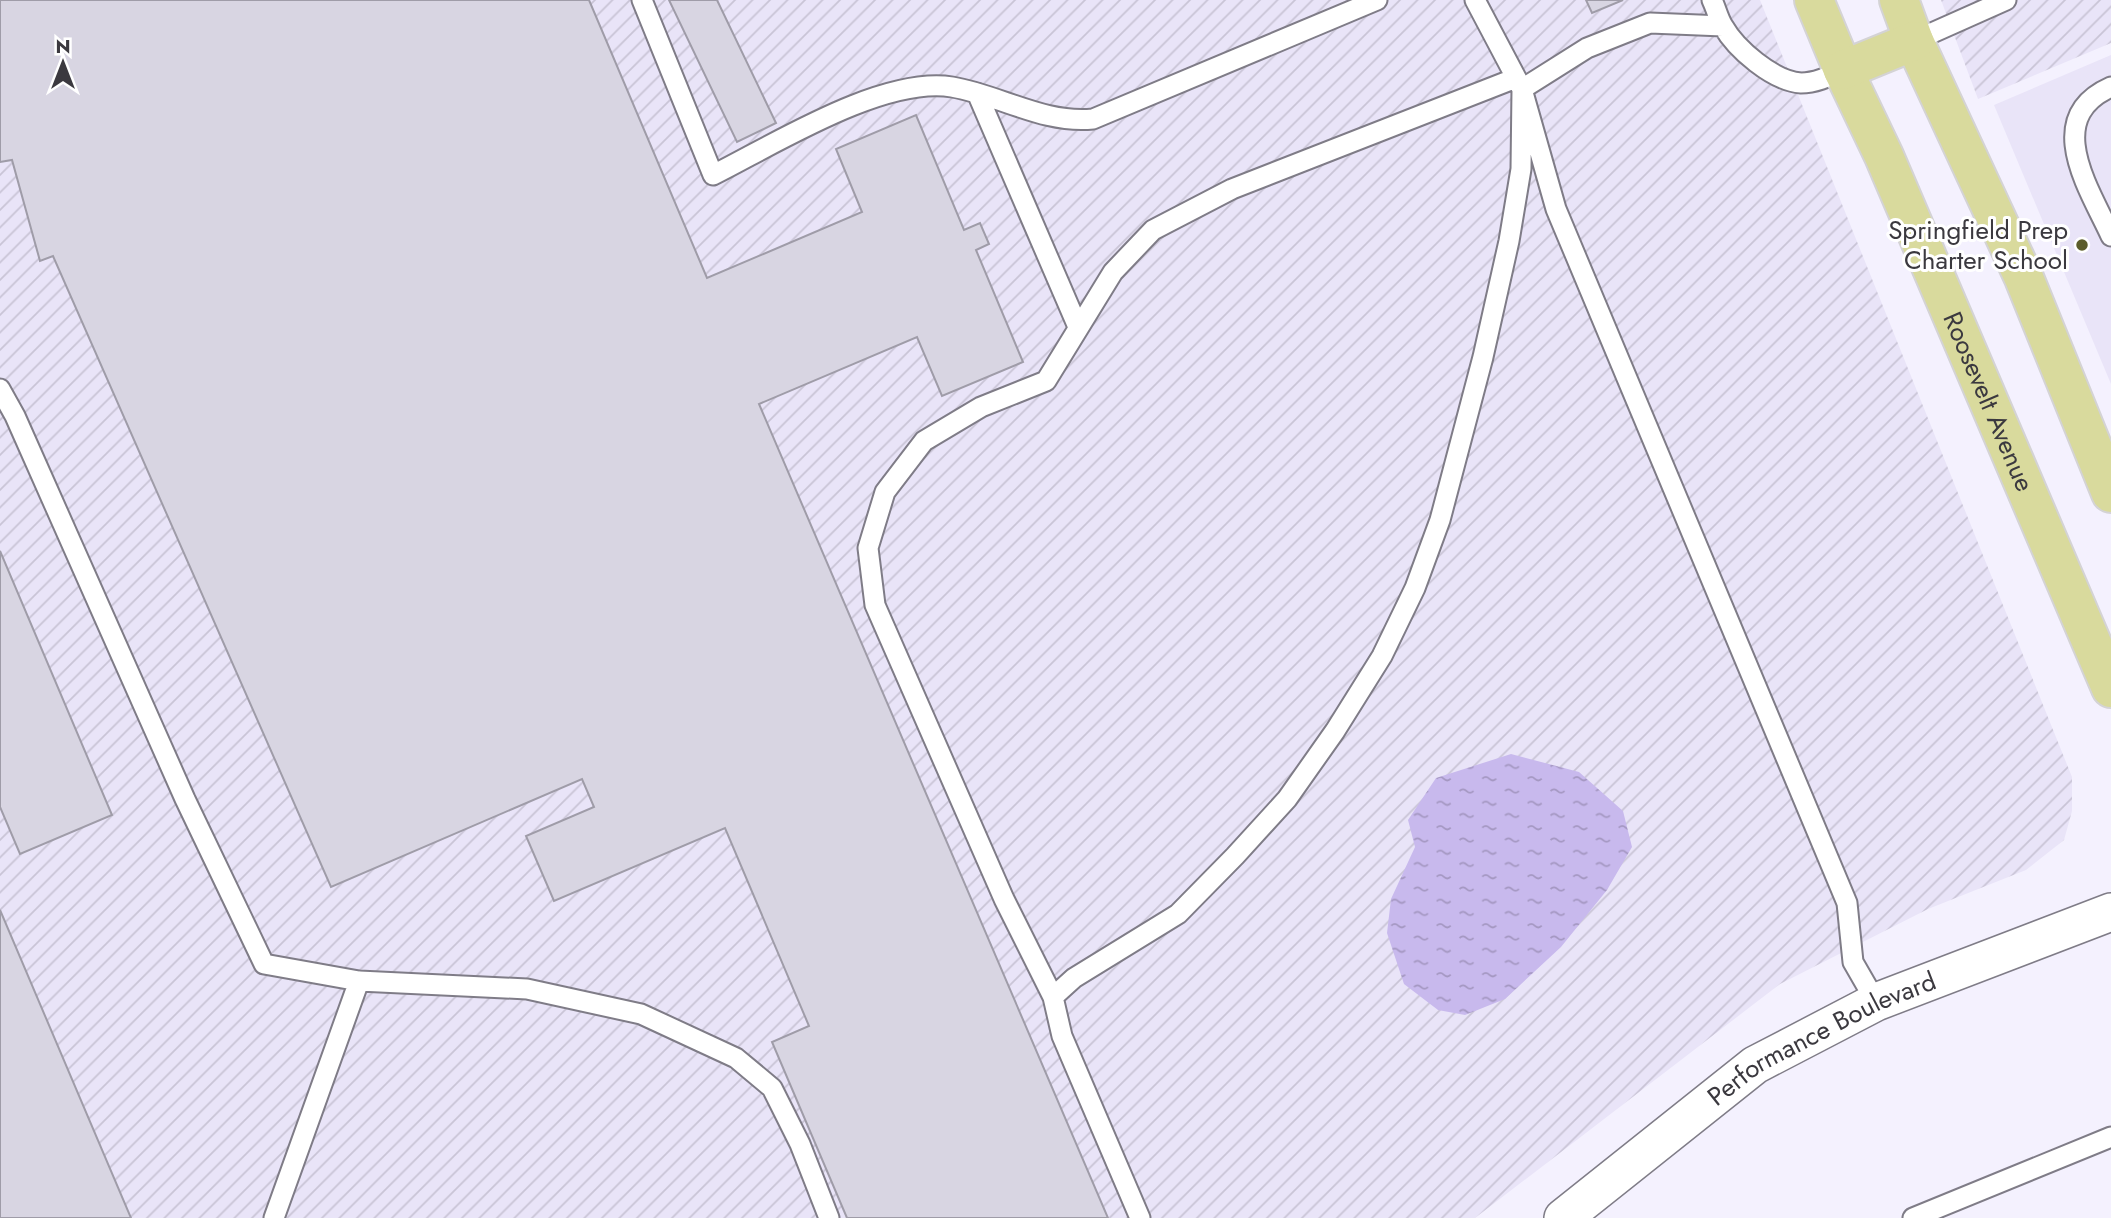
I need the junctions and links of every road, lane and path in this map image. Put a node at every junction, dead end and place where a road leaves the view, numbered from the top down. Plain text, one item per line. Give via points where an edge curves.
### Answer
1 (642, 0) edge
2 (1377, 0) edge
3 (1475, 0) edge
4 (1712, 0) edge
5 (1814, 0) edge
6 (1899, 0) edge
7 (2006, 0) edge
8 (1723, 26) junction
9 (1914, 41) junction
10 (1843, 70) junction
11 (1519, 84) junction
12 (2111, 87) edge
13 (977, 93) junction
14 (2111, 236) edge
15 (1078, 327) junction
16 (0, 389) edge
17 (2111, 493) edge
18 (2111, 688) edge
19 (2111, 912) edge
20 (359, 981) junction
21 (1053, 997) junction
22 (1876, 1002) junction
23 (2111, 1137) edge
24 (274, 1218) edge
25 (829, 1218) edge
26 (1140, 1218) edge
27 (1563, 1218) edge
28 (1913, 1218) edge

1 - 13 lane via 713,175 847,107 904,88 951,86
2 - 13 lane via 1093,119 1052,117
3 - 11 lane
4 - 8 lane
5 - 10 main road, Roosevelt Avenue
6 - 9 main road
7 - 9 lane
8 - 10 lane via 1748,57 1781,77 1801,83
8 - 11 lane via 1650,23 1587,48
9 - 10 main road
9 - 17 main road via 2024,278
10 - 18 main road, Roosevelt Avenue via 1896,181
11 - 15 lane via 1232,189 1153,230 1113,272
11 - 21 lane via 1521,169 1483,357 1440,520 1415,588 1382,656 1287,799 1235,856 1178,914 1074,978
11 - 22 lane via 1556,209 1847,903 1853,962
12 - 14 lane via 2081,112 2074,129 2074,147
13 - 15 lane
15 - 21 lane via 1046,381 981,407 924,442 885,492 868,548 875,605 1004,900
16 - 20 lane via 264,964
19 - 22 street, Performance Boulevard
20 - 24 lane
20 - 25 lane via 527,989 641,1014 736,1058 772,1088
21 - 26 lane via 1062,1036
22 - 27 street, Performance Boulevard via 1755,1065
23 - 28 lane

